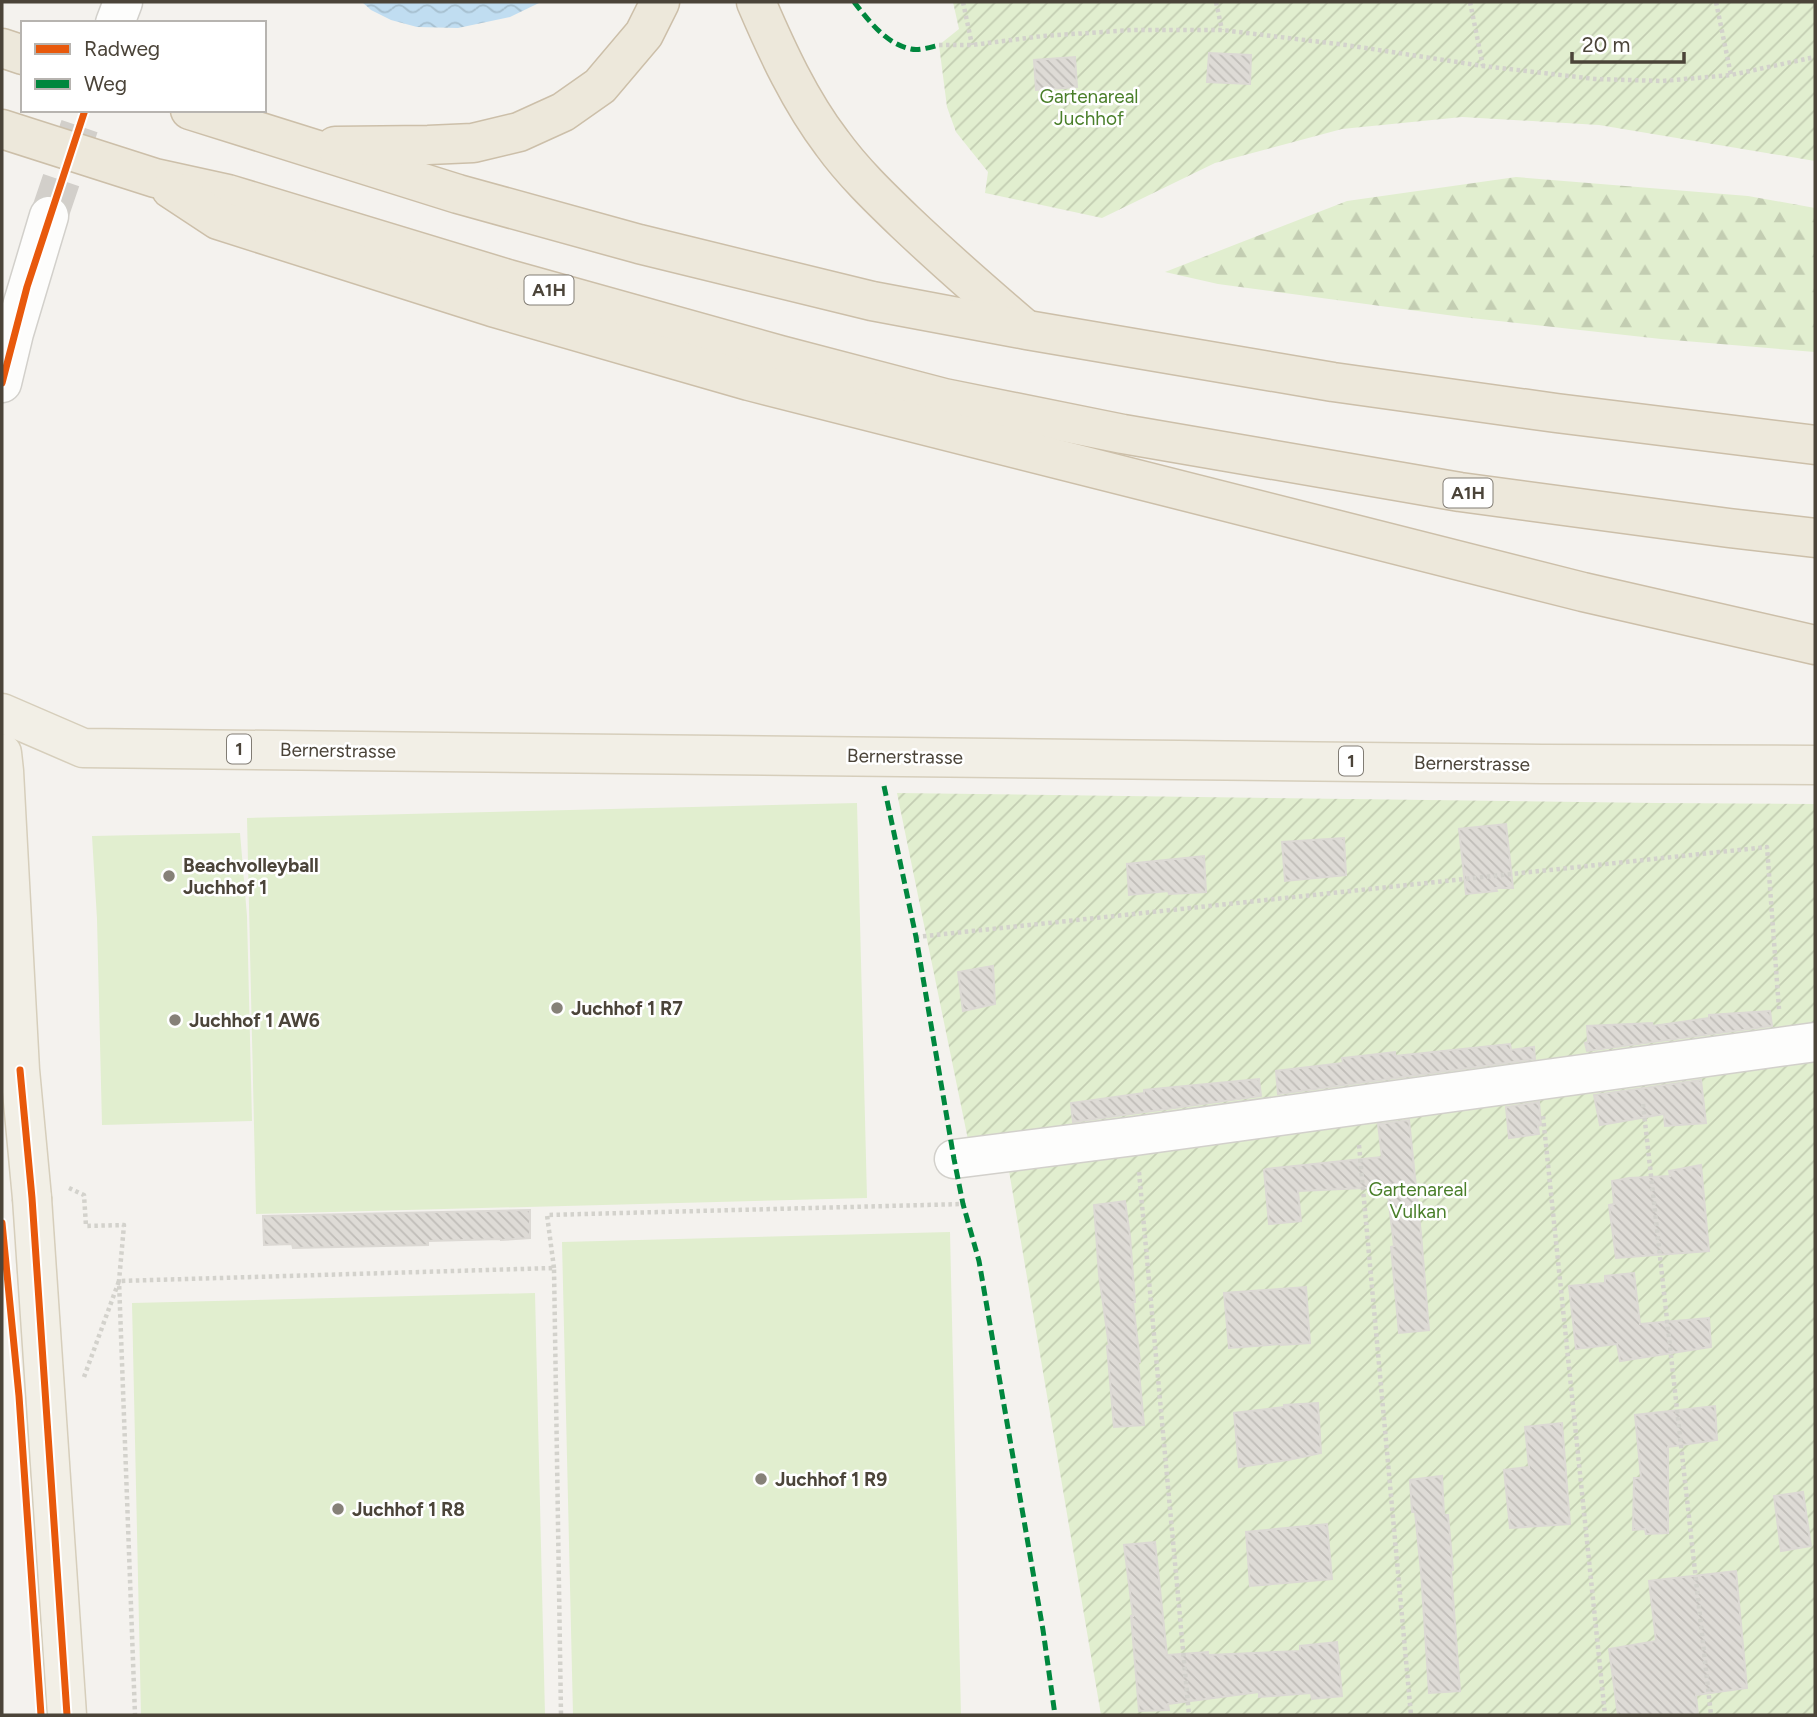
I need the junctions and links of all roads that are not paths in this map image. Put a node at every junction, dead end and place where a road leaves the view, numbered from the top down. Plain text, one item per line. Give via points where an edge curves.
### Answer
1 (123, 2) edge
2 (660, 2) edge
3 (756, 2) edge
4 (115, 21) edge
5 (2, 48) edge
6 (21, 54) edge
7 (196, 112) edge
8 (2, 129) edge
9 (306, 147) junction
10 (155, 178) junction
11 (49, 216) tunnel mouth
12 (1027, 330) junction
13 (2, 380) edge
14 (1815, 445) edge
15 (1815, 538) edge
16 (1815, 645) edge
17 (2, 713) edge
18 (2, 752) edge
19 (1815, 765) edge
20 (1798, 1044) edge
21 (954, 1158) dead end
22 (67, 1715) edge

1 - 4 street
2 - 9 highway via 644,34 600,86 564,111 519,132 472,143
3 - 12 highway via 800,93 832,143 874,192
5 - 6 highway
7 - 9 highway
8 - 10 highway, A1H
9 - 12 highway via 613,237 872,301
10 - 15 highway, A1H via 228,194 508,279 944,398 1460,492
10 - 16 highway via 218,220 749,382 1597,595
11 - 13 street
12 - 14 highway via 1333,382
17 - 19 main road, Bernerstrasse / 1 via 83,748
18 - 22 main road, bridge
20 - 21 street

